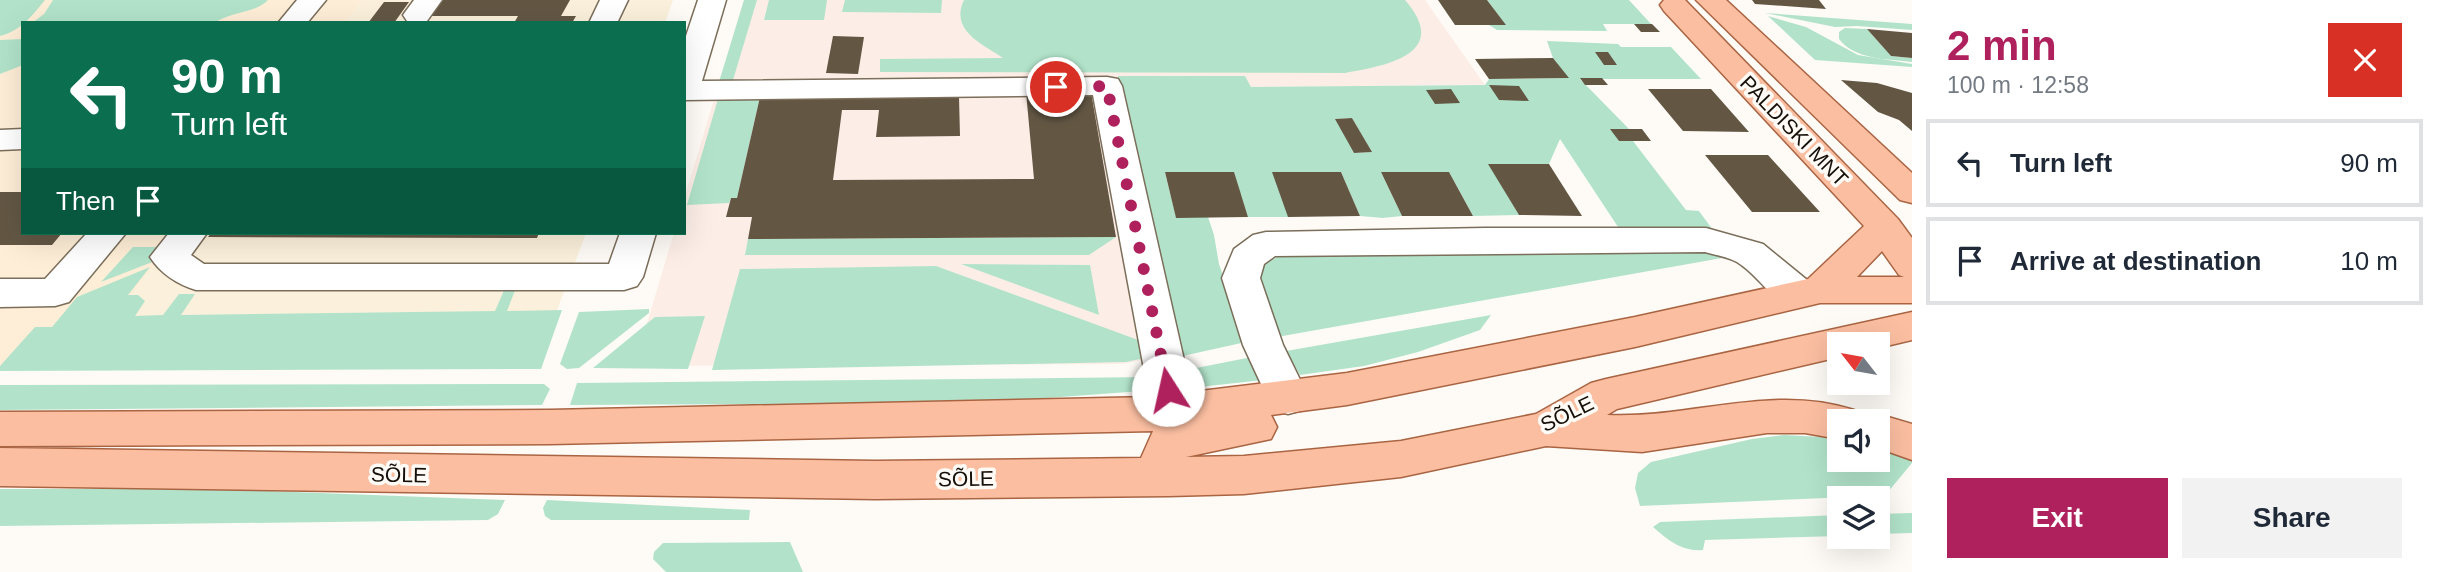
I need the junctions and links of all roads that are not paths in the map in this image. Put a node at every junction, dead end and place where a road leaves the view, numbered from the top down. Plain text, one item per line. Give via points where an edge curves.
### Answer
1 (312, 0) edge
2 (614, 0) edge
3 (712, 0) edge
4 (1710, 0) edge
5 (1671, 2) edge
6 (294, 21) edge
7 (604, 21) edge
8 (686, 84) edge
9 (686, 90) edge
10 (21, 139) edge
11 (0, 140) edge
12 (1907, 185) edge
13 (106, 235) edge
14 (187, 235) edge
15 (637, 235) edge
16 (1899, 237) edge
17 (1912, 266) edge
18 (1912, 290) edge
19 (1809, 292) junction
20 (0, 293) edge
21 (1912, 307) edge
22 (1912, 326) edge
23 (1515, 356) junction
24 (1288, 398) junction
25 (1171, 412) junction
26 (1827, 420) edge
27 (0, 429) edge
28 (1546, 429) junction
29 (1890, 435) edge
30 (1912, 442) edge
31 (0, 467) edge
32 (1169, 477) junction

1 - 6 street
2 - 7 street
3 - 8 street
4 - 12 main road, PALDISKI MNT
5 - 16 main road, PALDISKI MNT
9 - 25 street via 1107,86
10 - 11 street
13 - 20 street via 55,292
14 - 15 street via 169,257 196,277 624,277
16 - 17 main road, PALDISKI MNT
16 - 19 main road
18 - 19 main road
19 - 21 main road
19 - 23 main road
19 - 24 street via 1750,253 1706,240 1266,244 1247,258 1241,278 1266,353
22 - 28 main road, SÕLE via 1606,395
23 - 24 main road
23 - 32 main road via 1379,410 1170,441 1163,457
24 - 25 main road
25 - 27 main road via 564,426
26 - 28 main road via 1767,415 1643,434
28 - 32 main road, SÕLE via 1401,459 1244,475
29 - 30 main road
31 - 32 main road, SÕLE via 875,480

